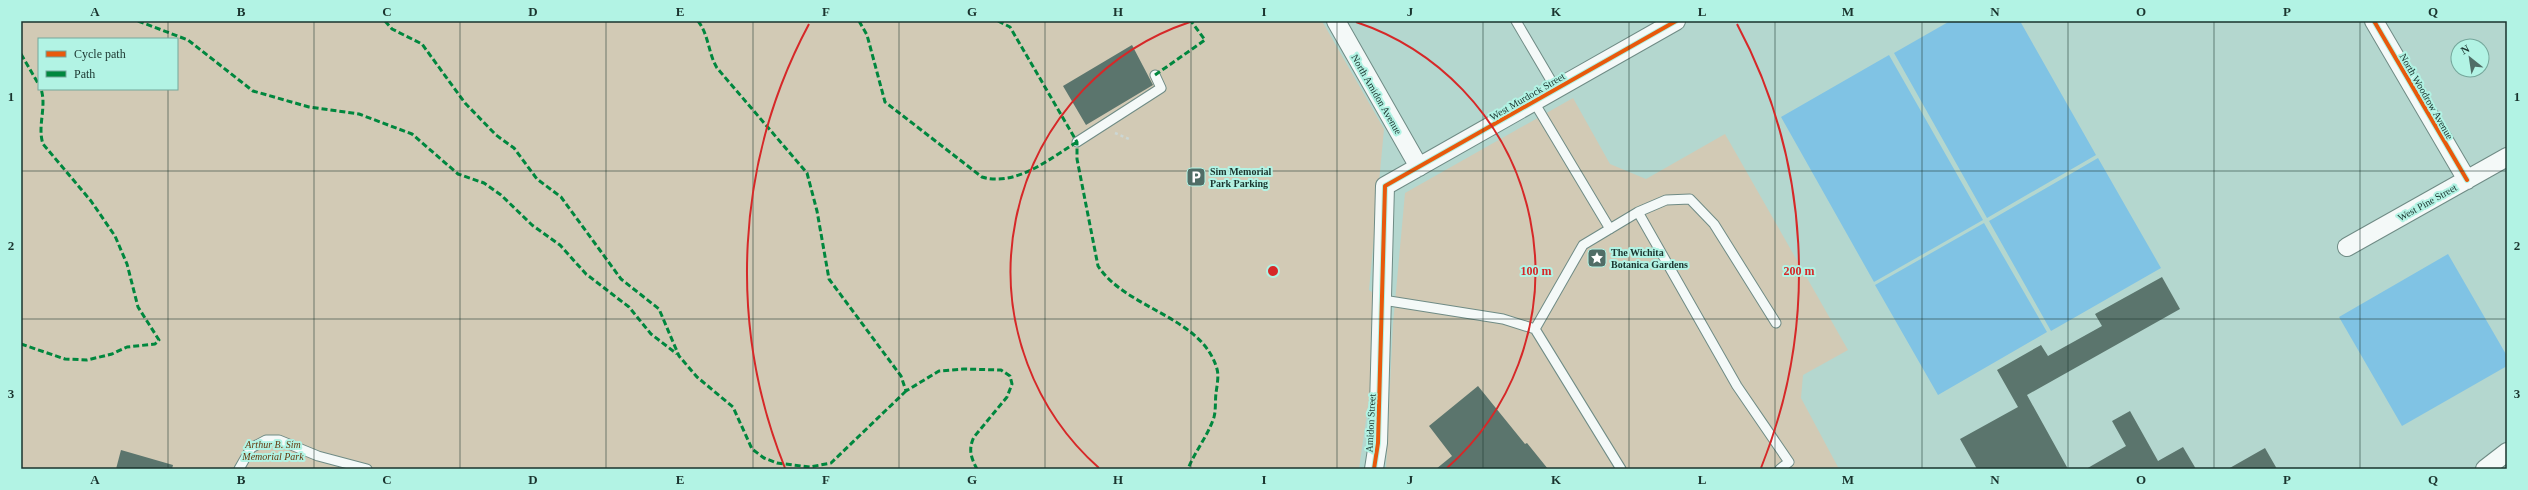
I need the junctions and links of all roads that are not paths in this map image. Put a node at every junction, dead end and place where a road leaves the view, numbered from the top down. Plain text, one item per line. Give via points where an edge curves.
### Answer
1 (1336, 21) edge
2 (1516, 21) edge
3 (1676, 21) edge
4 (2374, 21) edge
5 (1156, 75) dead end
6 (1556, 89) junction
7 (1534, 102) junction
8 (1077, 142) dead end
9 (2507, 157) edge
10 (1419, 167) junction
11 (2467, 180) junction
12 (1385, 186) joint
13 (1638, 212) junction
14 (1610, 229) junction
15 (2346, 247) dead end
16 (1383, 300) junction
17 (1776, 323) dead end
18 (1534, 329) junction
19 (2507, 452) edge
20 (239, 469) edge
21 (367, 469) edge
22 (1374, 469) edge
23 (1621, 469) edge
24 (1780, 469) edge
25 (2485, 469) edge

1 - 10 street, North Amidon Avenue
2 - 6 lane
3 - 6 street, West Murdock Street
4 - 11 street, North Woodrow Avenue
5 - 8 lane via 1161,88
6 - 7 street, West Murdock Street
7 - 10 street, West Murdock Street
7 - 14 lane
9 - 11 street, West Pine Street
10 - 12 street, West Murdock Street
11 - 15 street, West Pine Street
12 - 16 street, Amidon Street
13 - 14 lane
13 - 17 lane via 1666,200 1690,199 1714,224
13 - 24 lane via 1737,386 1789,462
14 - 18 lane via 1583,245
16 - 18 lane via 1503,319
16 - 22 street, Amidon Street via 1378,443
18 - 23 lane
19 - 25 street
20 - 21 lane via 251,448 266,440 280,440 318,456

